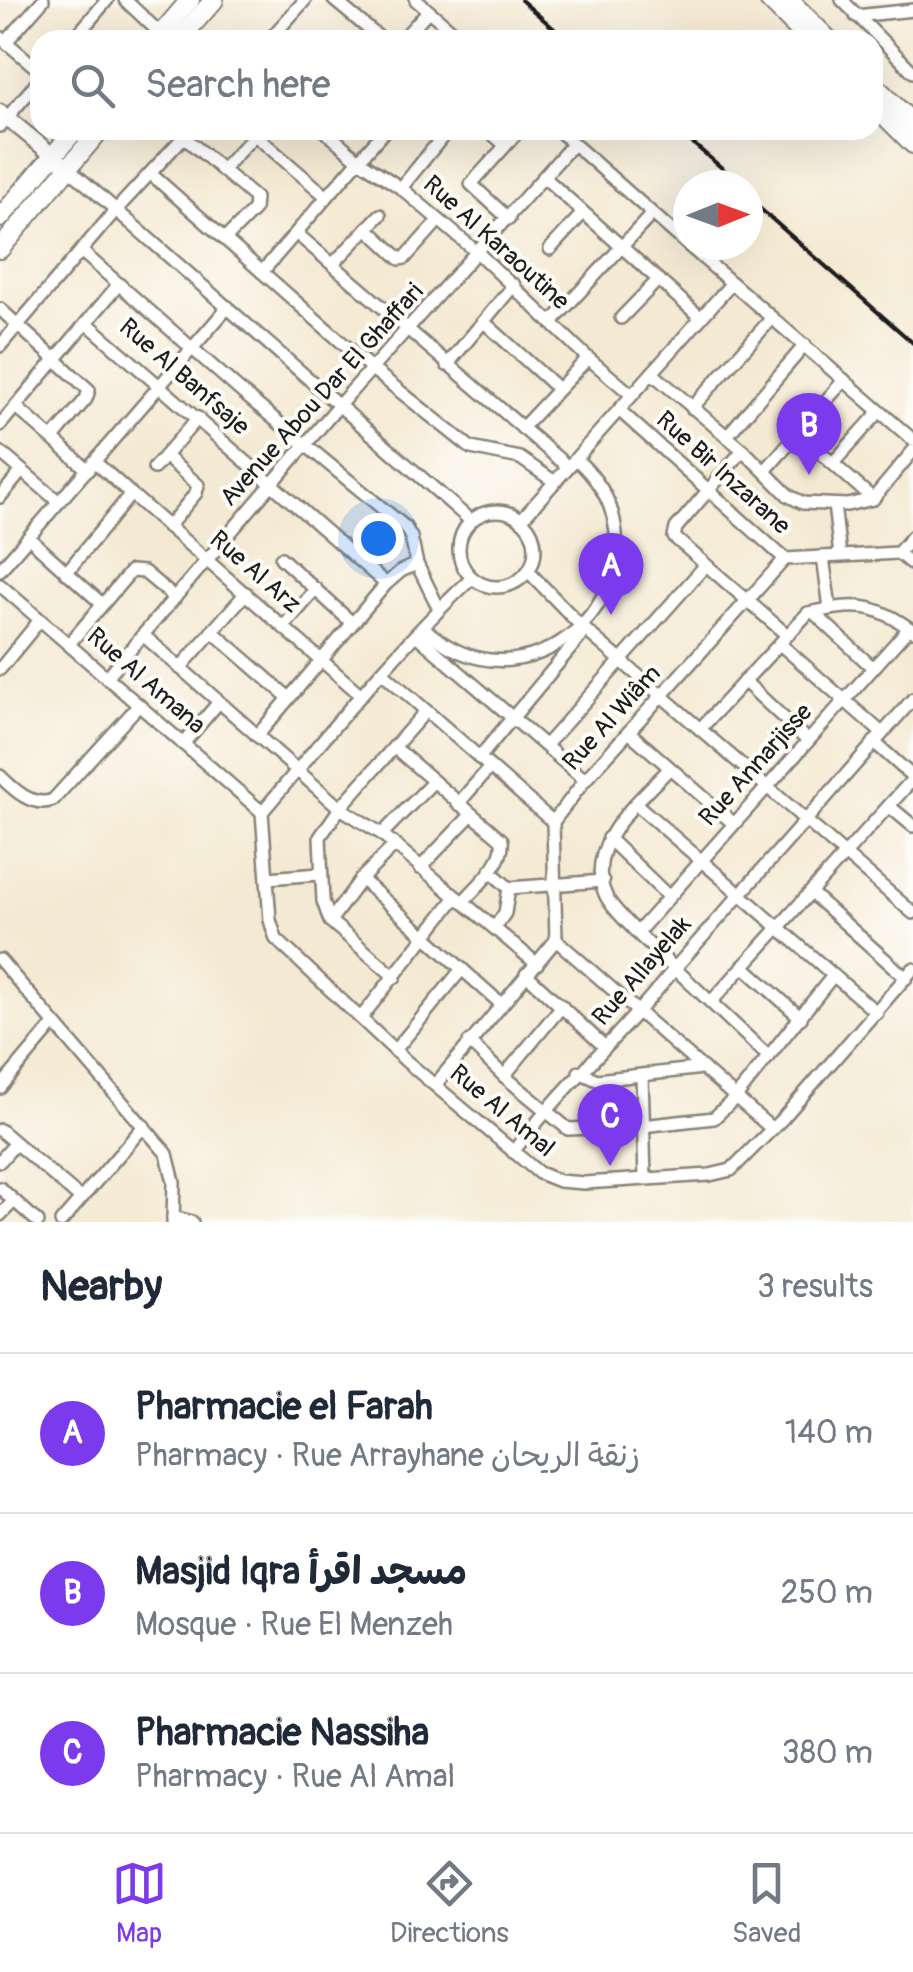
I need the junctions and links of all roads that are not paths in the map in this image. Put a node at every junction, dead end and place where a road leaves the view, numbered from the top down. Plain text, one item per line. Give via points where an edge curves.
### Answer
1 (42, 0) edge
2 (107, 0) edge
3 (124, 0) edge
4 (190, 0) edge
5 (214, 0) edge
6 (304, 0) edge
7 (334, 0) edge
8 (416, 0) edge
9 (770, 0) edge
10 (789, 0) edge
11 (842, 0) edge
12 (428, 10) junction
13 (913, 10) edge
14 (856, 16) junction
15 (82, 30) edge
16 (156, 30) edge
17 (170, 30) edge
18 (175, 30) edge
19 (278, 30) edge
20 (370, 30) edge
21 (411, 30) edge
22 (451, 30) edge
23 (799, 30) edge
24 (819, 30) edge
25 (870, 30) edge
26 (3, 40) edge
27 (883, 43) edge
28 (30, 66) edge
29 (913, 72) edge
30 (30, 86) edge
31 (883, 94) edge
32 (883, 114) edge
33 (2, 118) edge
34 (913, 124) edge
35 (30, 139) edge
36 (31, 140) edge
37 (70, 140) edge
38 (88, 140) edge
39 (182, 140) edge
40 (193, 140) edge
41 (250, 140) edge
42 (266, 140) edge
43 (336, 140) edge
44 (377, 140) edge
45 (440, 140) edge
46 (499, 140) edge
47 (509, 140) edge
48 (569, 140) edge
49 (504, 144) junction
50 (573, 144) junction
51 (913, 144) edge
52 (360, 160) junction
53 (60, 162) junction
54 (222, 170) junction
55 (151, 174) junction
56 (544, 178) junction
57 (402, 188) junction
58 (327, 197) junction
59 (115, 211) junction
60 (583, 213) junction
61 (652, 214) junction
62 (380, 215) dead end
63 (0, 218) edge
64 (508, 219) junction
65 (438, 221) junction
66 (366, 228) junction
67 (673, 232) edge
68 (296, 233) junction
69 (225, 239) junction
70 (620, 247) junction
71 (0, 249) edge
72 (550, 249) dead end
73 (81, 251) junction
74 (478, 253) junction
75 (705, 260) edge
76 (332, 264) junction
77 (262, 272) junction
78 (657, 280) junction
79 (732, 283) junction
80 (120, 284) junction
81 (514, 286) junction
82 (228, 307) junction
83 (0, 309) edge
84 (622, 318) dead end
85 (701, 318) junction
86 (772, 318) junction
87 (484, 322) junction
88 (87, 323) junction
89 (551, 323) junction
90 (17, 326) junction
91 (409, 329) junction
92 (805, 345) junction
93 (0, 346) edge
94 (192, 348) junction
95 (588, 358) junction
96 (56, 359) junction
97 (448, 365) junction
98 (372, 370) junction
99 (652, 373) junction
100 (844, 380) junction
101 (160, 384) junction
102 (558, 388) junction
103 (632, 395) junction
104 (340, 404) junction
105 (16, 406) junction
106 (692, 408) junction
107 (619, 410) junction
108 (880, 412) junction
109 (198, 418) junction
110 (0, 425) edge
111 (522, 428) junction
112 (797, 432) junction
113 (727, 436) junction
114 (53, 438) junction
115 (913, 440) edge
116 (306, 446) junction
117 (742, 450) junction
118 (913, 451) edge
119 (0, 452) edge
120 (166, 456) junction
121 (572, 463) junction
122 (833, 463) junction
123 (92, 466) junction
124 (154, 468) dead end
125 (22, 471) junction
126 (765, 471) junction
127 (555, 482) junction
128 (272, 484) junction
129 (709, 490) junction
130 (131, 494) junction
131 (0, 498) edge
132 (873, 499) junction
133 (58, 502) junction
134 (834, 505) junction
135 (522, 520) junction
136 (470, 522) junction
137 (168, 527) junction
138 (913, 536) edge
139 (28, 538) junction
140 (898, 553) junction
141 (840, 555) junction
142 (823, 557) junction
143 (281, 558) dead end
144 (785, 559) junction
145 (206, 560) junction
146 (417, 564) junction
147 (913, 565) edge
148 (704, 567) junction
149 (0, 570) edge
150 (528, 571) junction
151 (66, 573) junction
152 (472, 578) junction
153 (386, 584) junction
154 (0, 585) edge
155 (316, 590) junction
156 (246, 593) junction
157 (175, 598) junction
158 (746, 601) junction
159 (102, 604) junction
160 (830, 608) junction
161 (439, 609) junction
162 (813, 612) junction
163 (40, 620) junction
164 (351, 622) junction
165 (284, 626) junction
166 (584, 628) junction
167 (911, 629) edge
168 (212, 631) junction
169 (420, 631) junction
170 (143, 635) junction
171 (783, 640) junction
172 (69, 644) junction
173 (321, 659) junction
174 (620, 659) junction
175 (872, 667) junction
176 (180, 668) junction
177 (0, 669) edge
178 (382, 672) junction
179 (107, 678) junction
180 (744, 681) junction
181 (361, 695) junction
182 (662, 696) junction
183 (289, 698) junction
184 (913, 699) edge
185 (845, 700) junction
186 (218, 702) junction
187 (139, 705) junction
188 (425, 712) junction
189 (513, 717) junction
190 (700, 728) junction
191 (628, 732) junction
192 (258, 736) junction
193 (878, 737) junction
194 (808, 741) junction
195 (183, 744) junction
196 (546, 745) junction
197 (394, 746) junction
198 (479, 758) junction
199 (490, 768) junction
200 (669, 769) junction
201 (297, 770) junction
202 (0, 776) edge
203 (913, 778) edge
204 (585, 780) junction
205 (432, 783) junction
206 (767, 786) junction
207 (458, 804) junction
208 (636, 804) junction
209 (890, 806) junction
210 (340, 808) junction
211 (262, 812) junction
212 (471, 815) junction
213 (806, 821) junction
214 (553, 822) junction
215 (733, 822) junction
216 (913, 826) edge
217 (382, 834) junction
218 (608, 838) junction
219 (394, 846) junction
220 (846, 855) junction
221 (702, 860) junction
222 (420, 868) junction
223 (490, 871) junction
224 (320, 874) junction
225 (267, 878) junction
226 (361, 879) junction
227 (603, 881) junction
228 (556, 884) junction
229 (509, 888) junction
230 (810, 893) junction
231 (740, 894) junction
232 (669, 896) junction
233 (460, 900) junction
234 (913, 913) edge
235 (330, 921) junction
236 (495, 927) junction
237 (777, 929) junction
238 (637, 933) junction
239 (425, 936) junction
240 (556, 940) junction
241 (0, 960) edge
242 (537, 964) junction
243 (743, 966) junction
244 (675, 968) junction
245 (462, 969) junction
246 (526, 974) junction
247 (909, 974) edge
248 (395, 977) junction
249 (832, 977) junction
250 (711, 1002) junction
251 (500, 1003) junction
252 (562, 1006) junction
253 (640, 1013) junction
254 (877, 1013) junction
255 (361, 1018) junction
256 (802, 1018) junction
257 (54, 1024) junction
258 (469, 1042) junction
259 (606, 1047) junction
260 (396, 1049) junction
261 (769, 1057) junction
262 (702, 1068) junction
263 (579, 1072) junction
264 (504, 1076) junction
265 (642, 1076) junction
266 (435, 1084) junction
267 (0, 1088) edge
268 (736, 1097) junction
269 (544, 1111) junction
270 (144, 1126) junction
271 (642, 1126) junction
272 (0, 1130) edge
273 (772, 1130) junction
274 (15, 1144) junction
275 (513, 1152) junction
276 (0, 1161) edge
277 (645, 1178) junction
278 (0, 1188) edge
279 (80, 1198) junction
280 (14, 1200) junction
281 (0, 1215) edge
282 (72, 1219) edge
283 (173, 1220) edge
284 (38, 1222) edge
285 (192, 1222) edge

1 - 26 street
2 - 15 street
3 - 16 street
4 - 17 main road
5 - 18 main road
6 - 19 street
7 - 20 street
8 - 12 street
9 - 23 main road
10 - 24 main road
11 - 14 street
12 - 21 street
12 - 22 street
13 - 14 street
14 - 25 street
26 - 28 street
27 - 29 street
30 - 33 street
31 - 34 main road
32 - 51 main road
33 - 35 street
36 - 53 street
37 - 53 main road
38 - 53 main road
39 - 55 street
40 - 54 street
41 - 54 street
42 - 58 street
43 - 52 street, Rue Al Karaoutine
44 - 52 street
45 - 57 street
46 - 49 street
47 - 49 street
48 - 50 street
49 - 64 street via 471,184
50 - 56 street, Avenue Abou Dar El Ghaffari
50 - 61 street
52 - 57 street, Rue Al Karaoutine
52 - 58 street
53 - 59 street
53 - 63 main road
53 - 71 main road
54 - 69 street via 255,198 254,210
55 - 59 street
55 - 69 street
56 - 60 street
56 - 64 street, Avenue Abou Dar El Ghaffari
57 - 65 street, Rue Al Karaoutine
58 - 68 street
59 - 73 street
59 - 82 street
60 - 70 street
60 - 72 street
61 - 67 street
61 - 70 street
62 - 66 street
64 - 74 street, Avenue Abou Dar El Ghaffari
65 - 66 street via 403,259
65 - 74 street, Rue Al Karaoutine
66 - 76 street
68 - 76 street
68 - 77 street
69 - 77 street
70 - 78 street
70 - 89 street
73 - 80 street
73 - 90 street
74 - 81 street, Rue Al Karaoutine
74 - 91 street, Avenue Abou Dar El Ghaffari
75 - 79 street
76 - 91 street
77 - 98 street
78 - 84 street
78 - 85 street
79 - 85 street
79 - 86 street
80 - 88 street
80 - 94 street
81 - 87 street
81 - 89 street, Rue Al Karaoutine
82 - 94 street
82 - 104 street
83 - 90 street
85 - 99 street
86 - 92 street
86 - 106 street
87 - 97 street
87 - 102 street
88 - 96 street
88 - 101 street, Rue Al Banfsaje
89 - 95 street, Rue Al Karaoutine
90 - 93 street
90 - 96 street
91 - 97 street
91 - 98 street, Avenue Abou Dar El Ghaffari
92 - 100 street
92 - 113 street
94 - 101 street
94 - 116 street
95 - 102 street
95 - 103 street, Rue Al Karaoutine
96 - 105 street
96 - 114 street via 89,390
97 - 111 street
98 - 104 street, Avenue Abou Dar El Ghaffari
98 - 127 street via 471,448 520,458
99 - 103 street
99 - 106 street
100 - 108 street
100 - 112 street
101 - 109 street, Rue Al Banfsaje
101 - 123 street
102 - 111 street
103 - 107 street
104 - 116 street, Avenue Abou Dar El Ghaffari
104 - 136 street
105 - 110 street
105 - 114 street, Rue Al Arz
106 - 113 street
107 - 121 street
107 - 129 street, Rue Bir Inzarane
108 - 115 street
108 - 122 street
109 - 120 street
109 - 128 street, Rue Al Banfsaje
111 - 121 street
112 - 122 street
112 - 126 street
113 - 117 street
114 - 123 street, Rue Al Arz
116 - 128 street, Avenue Abou Dar El Ghaffari
116 - 146 street via 405,526
117 - 126 street
117 - 129 street
118 - 132 street
119 - 125 street
120 - 124 street
120 - 137 street via 198,488
121 - 127 street
121 - 166 street via 591,475 606,500 616,542 609,584
122 - 132 street
123 - 130 street, Rue Al Arz
123 - 133 street
125 - 131 street
125 - 133 street
126 - 134 street via 795,500
127 - 135 street
128 - 145 street, Avenue Abou Dar El Ghaffari
128 - 153 street, Rue Al Banfsaje
129 - 144 street, Rue Bir Inzarane
129 - 148 street via 674,534
130 - 137 street, Rue Al Arz
130 - 151 street
132 - 134 street
133 - 139 street
134 - 141 street
135 - 136 street via 496,511
135 - 150 street via 534,544
136 - 152 street via 459,550
137 - 145 street, Rue Al Arz
138 - 140 street
139 - 149 street
139 - 151 street
140 - 141 street, Rue Bir Inzarane
140 - 147 street
141 - 142 street, Rue Bir Inzarane
142 - 144 street, Rue Bir Inzarane
142 - 160 street
143 - 155 street
144 - 158 street, Rue Al Wiâm
145 - 156 street, Rue Al Arz
145 - 157 street, Avenue Abou Dar El Ghaffari
146 - 153 street
146 - 161 street
148 - 158 street
148 - 174 street
150 - 152 street via 498,588
150 - 166 street
151 - 159 street
152 - 161 street
153 - 164 street
154 - 163 street, Rue Al Amana
155 - 164 street
155 - 165 street
156 - 165 street, Rue Al Arz
156 - 168 street
157 - 159 street via 135,570
157 - 170 street, Avenue Abou Dar El Ghaffari
158 - 171 street
158 - 182 street, Rue Al Wiâm
159 - 172 street
160 - 162 street
160 - 167 street via 879,608
161 - 169 street
162 - 171 street
162 - 175 street
163 - 172 street, Rue Al Amana
163 - 177 street
164 - 173 street
165 - 173 street, Rue Al Arz
166 - 169 street via 544,652 499,660 462,652
166 - 174 street
166 - 189 street
167 - 175 street, Rue Annarjisse
168 - 176 street
168 - 183 street
169 - 178 street
169 - 189 street
170 - 176 street
170 - 179 street, Avenue Abou Dar El Ghaffari
171 - 180 street
171 - 185 street
172 - 179 street, Rue Al Amana
173 - 181 street, Rue Al Arz
173 - 183 street
174 - 182 street
174 - 196 street
175 - 185 street, Rue Annarjisse
176 - 186 street
178 - 181 street
178 - 188 street
179 - 187 street, Rue Al Amana
180 - 190 street
180 - 194 street
181 - 201 street
182 - 190 street
182 - 191 street, Rue Al Wiâm
183 - 192 street
184 - 193 street, Rue Allayelak
185 - 193 street
185 - 194 street, Rue Annarjisse
186 - 192 street
186 - 195 street
187 - 195 street, Rue Al Amana
187 - 202 street via 54,800 33,802
188 - 197 street
188 - 198 street
189 - 196 street
189 - 198 street
190 - 206 street
191 - 200 street
191 - 204 street, Rue Al Wiâm
192 - 201 street
193 - 203 street
193 - 213 street, Rue Allayelak
194 - 206 street, Rue Annarjisse
195 - 211 street, Rue Al Amana
196 - 204 street
197 - 205 street
197 - 210 street
198 - 199 street
199 - 207 street
199 - 214 street
200 - 208 street
200 - 215 street
201 - 210 street
201 - 211 street
203 - 209 street
204 - 214 street, Rue Al Wiâm
205 - 207 street
205 - 217 street
206 - 213 street
206 - 215 street, Rue Annarjisse
207 - 212 street
208 - 218 street
208 - 221 street
209 - 216 street
209 - 220 street
210 - 217 street
210 - 224 street via 323,829
211 - 225 street, Rue Al Amal
212 - 222 street
212 - 223 street via 502,840
213 - 220 street
213 - 231 street, Rue Allayelak
214 - 228 street
215 - 221 street, Rue Annarjisse
217 - 219 street
218 - 227 street
218 - 232 street
219 - 222 street
219 - 226 street
220 - 230 street
220 - 234 street
221 - 231 street
221 - 232 street, Rue Annarjisse
222 - 233 street
223 - 229 street
223 - 233 street
224 - 225 street
224 - 235 street
225 - 255 street, Rue Al Amal via 276,940
226 - 235 street
226 - 239 street
227 - 228 street
227 - 238 street via 606,896
228 - 229 street
228 - 240 street
229 - 236 street via 506,913
230 - 237 street
230 - 247 street
231 - 237 street
231 - 244 street, Rue Allayelak
232 - 238 street, Rue Annarjisse
233 - 236 street
233 - 239 street
235 - 248 street
236 - 242 street
237 - 243 street
237 - 249 street
238 - 244 street
239 - 245 street
239 - 248 street
240 - 242 street
240 - 253 street
241 - 257 street
242 - 246 street
243 - 250 street
243 - 256 street
244 - 250 street
244 - 253 street, Rue Allayelak
245 - 251 street
245 - 260 street
246 - 251 street
246 - 252 street
247 - 254 street, Rue Al Amal
248 - 255 street
249 - 254 street
249 - 256 street
250 - 261 street
251 - 258 street
252 - 259 street
252 - 264 street
253 - 259 street, Rue Allayelak
253 - 262 street
254 - 273 street, Rue Al Amal
255 - 260 street, Rue Al Amal
256 - 261 street
257 - 267 street
257 - 270 street
258 - 264 street
258 - 266 street
259 - 263 street, Rue Allayelak
260 - 266 street, Rue Al Amal
261 - 268 street
262 - 265 street
262 - 268 street
263 - 265 street via 598,1080
263 - 269 street, Rue Allayelak
264 - 269 street
265 - 271 street
266 - 275 street, Rue Al Amal
268 - 271 street via 711,1120
268 - 273 street
269 - 271 street via 573,1130
269 - 275 street, Rue Allayelak
270 - 279 street
270 - 283 street via 173,1168
271 - 277 street
272 - 274 street
273 - 277 street, Rue Al Amal via 731,1170
274 - 276 street
274 - 279 street
275 - 277 street, Rue Al Amal via 559,1182
278 - 280 street
279 - 282 street
280 - 281 street
280 - 284 street
283 - 285 street

